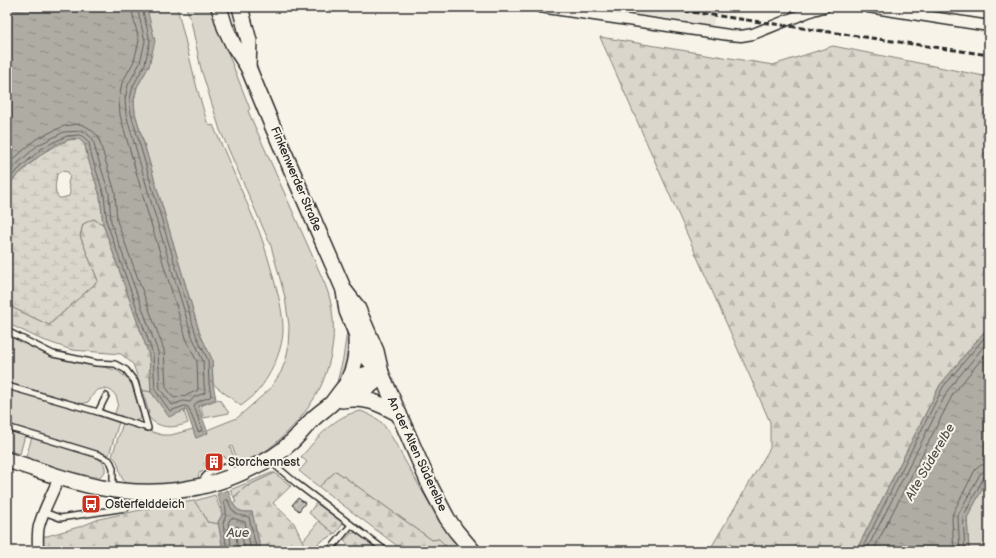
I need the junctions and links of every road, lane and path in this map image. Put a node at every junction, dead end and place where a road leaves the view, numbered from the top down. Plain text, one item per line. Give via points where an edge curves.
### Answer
1 (219, 7) edge
2 (240, 7) edge
3 (540, 7) edge
4 (824, 7) edge
5 (868, 7) edge
6 (989, 26) edge
7 (248, 67) junction
8 (344, 290) junction
9 (7, 331) edge
10 (356, 333) junction
11 (381, 373) junction
12 (346, 385) junction
13 (7, 386) edge
14 (106, 396) dead end
15 (337, 402) junction
16 (98, 412) junction
17 (399, 414) junction
18 (7, 427) edge
19 (268, 459) junction
20 (7, 460) edge
21 (60, 477) junction
22 (112, 490) junction
23 (126, 508) dead end
24 (44, 512) junction
25 (351, 525) junction
26 (330, 550) dead end
27 (38, 551) edge
28 (386, 551) edge
29 (473, 551) edge

1 - 7 main road, Finkenwerder Straße via 232,44
2 - 7 main road, Finkenwerder Straße via 249,42
3 - 4 street via 741,36 753,34
5 - 6 street
7 - 8 main road, Finkenwerder Straße
8 - 10 main road, Finkenwerder Straße via 347,311
8 - 11 main road, Finkenwerder Straße via 357,307 376,351
9 - 16 lane via 53,354 96,363 115,364 126,370 135,382 148,428
10 - 11 main road, Finkenwerder Straße via 365,354
10 - 12 main road via 355,363
11 - 12 main road via 364,375
11 - 15 main road via 370,386
11 - 17 main road, An der Alten Süderelbe
12 - 15 main road
13 - 16 lane
14 - 16 lane
15 - 17 main road via 352,398 365,400
15 - 19 main road via 311,421 288,446
17 - 29 main road, An der Alten Süderelbe via 440,506
18 - 22 lane via 109,460 113,468
19 - 22 main road via 238,476 188,490 156,493
19 - 25 lane via 296,484
20 - 21 main road
21 - 22 main road
21 - 24 street
23 - 24 lane via 60,518
24 - 27 street via 39,527
25 - 26 lane
25 - 28 lane

